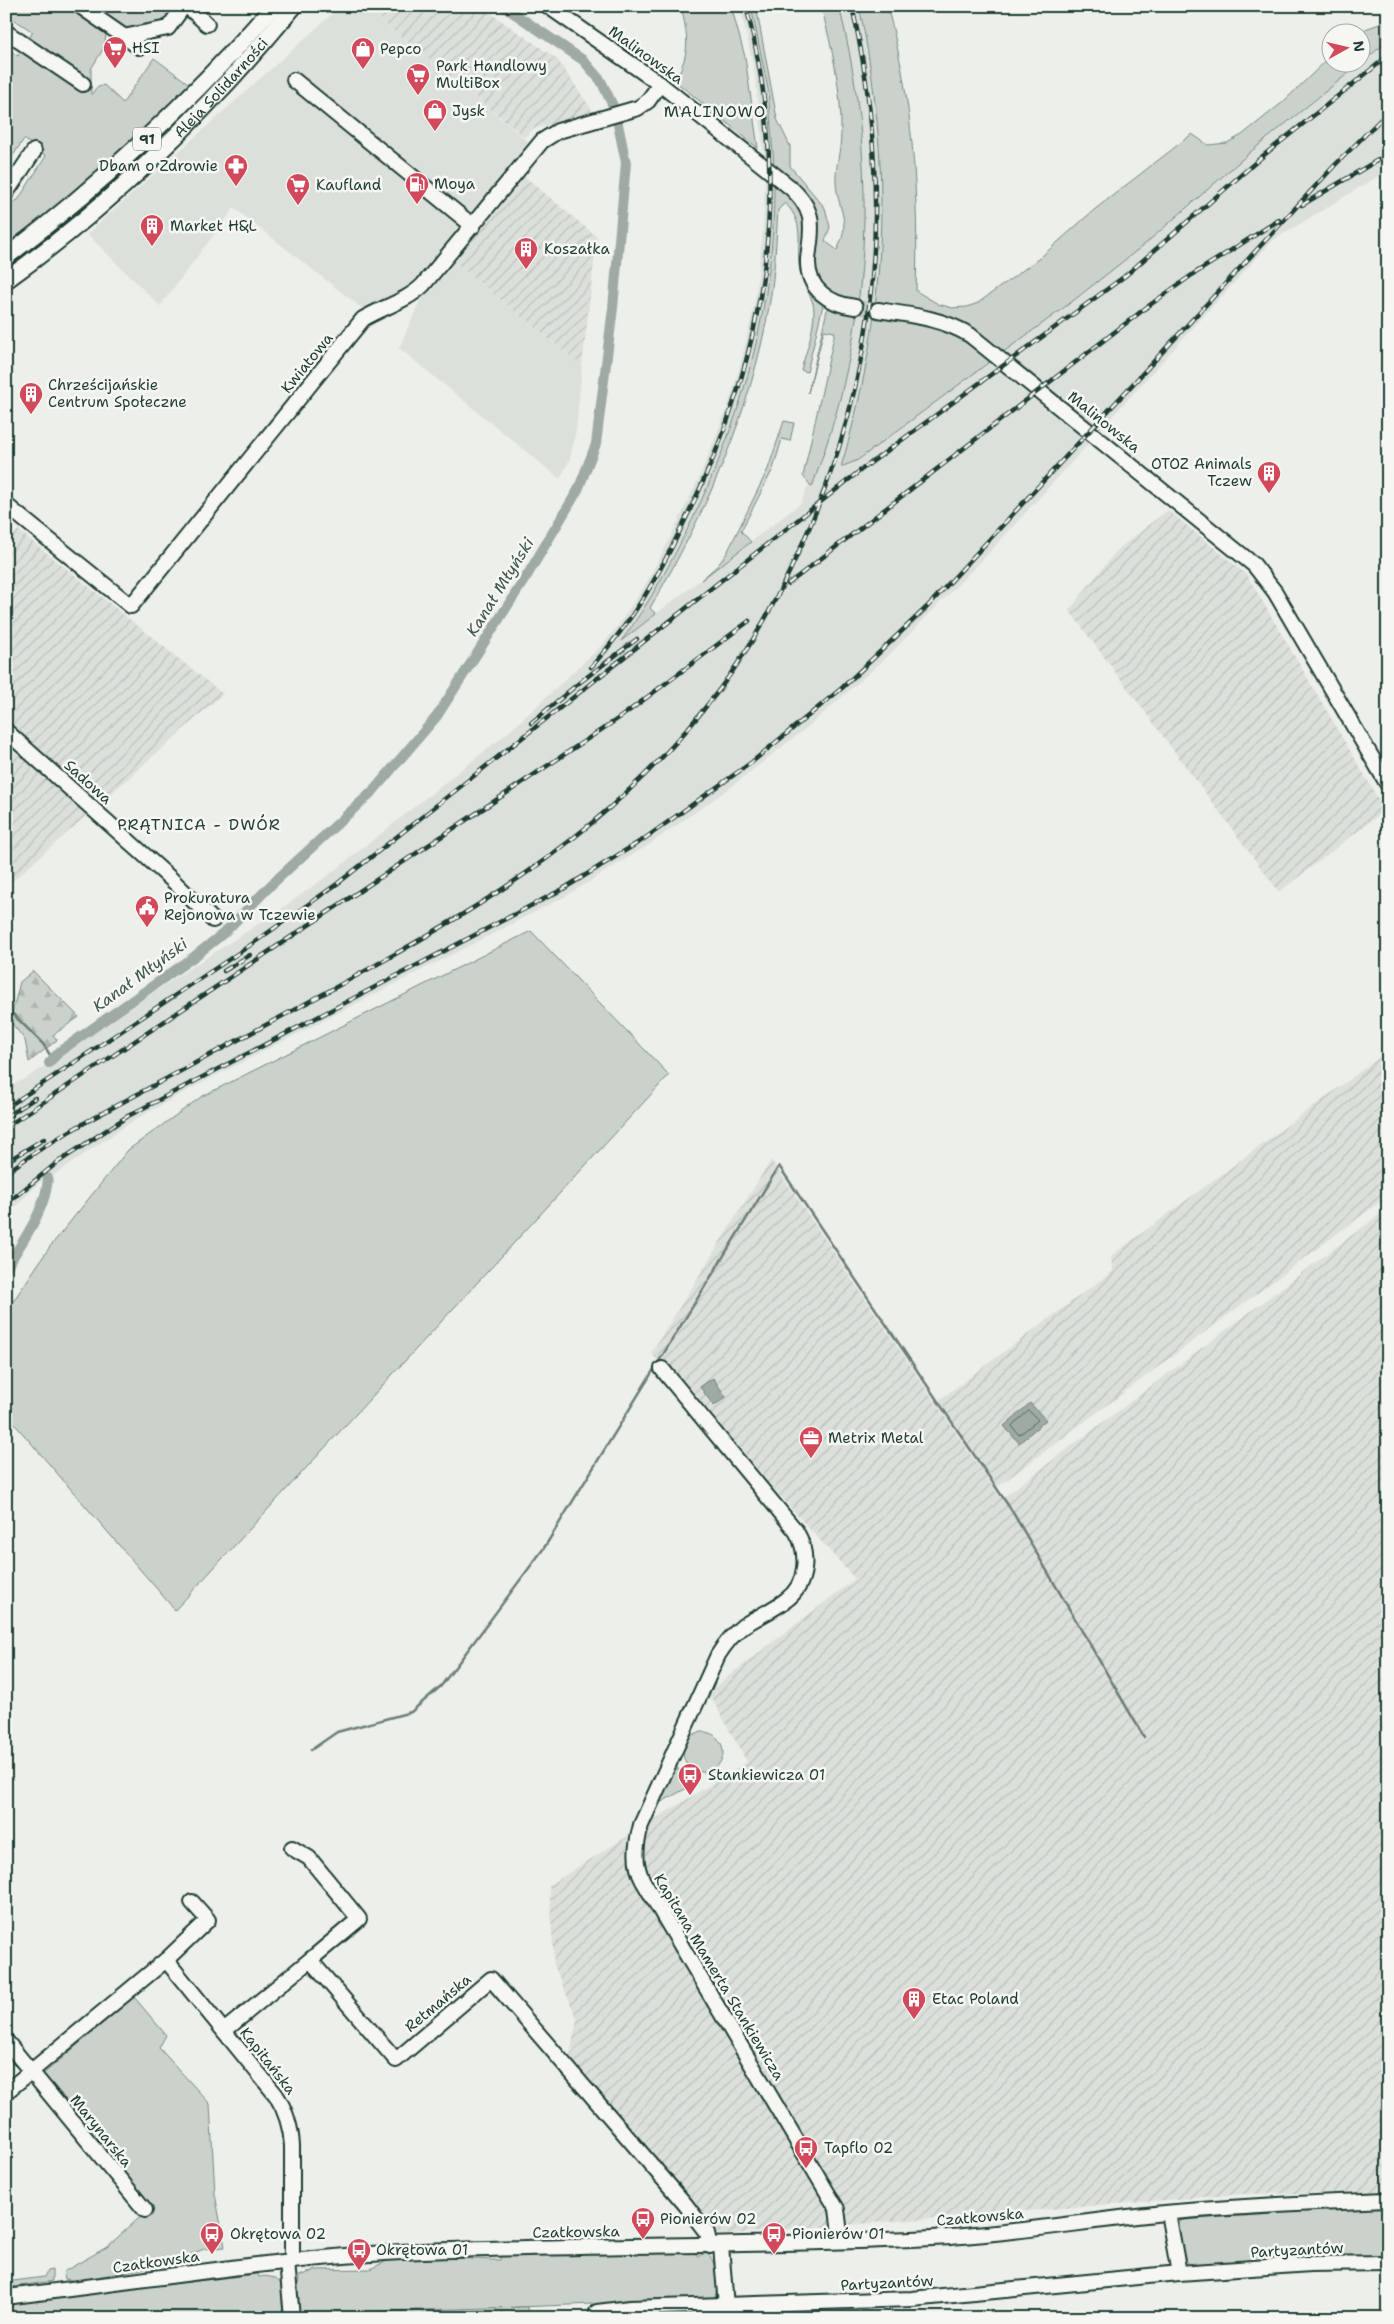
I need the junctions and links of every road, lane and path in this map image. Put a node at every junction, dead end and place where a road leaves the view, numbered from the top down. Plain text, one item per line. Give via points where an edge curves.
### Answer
1 (80, 6) edge
2 (186, 6) edge
3 (274, 6) edge
4 (294, 6) edge
5 (548, 6) edge
6 (207, 24) dead end
7 (6, 32) edge
8 (123, 37) junction
9 (139, 47) dead end
10 (294, 80) dead end
11 (83, 84) dead end
12 (660, 84) junction
13 (34, 151) dead end
14 (6, 193) edge
15 (473, 226) junction
16 (6, 256) edge
17 (6, 280) edge
18 (855, 307) tunnel mouth
19 (878, 310) tunnel mouth
20 (6, 505) edge
21 (6, 731) edge
22 (1388, 785) edge
23 (213, 920) dead end
24 (662, 1369) dead end
25 (292, 1848) dead end
26 (192, 1902) dead end
27 (166, 1960) junction
28 (310, 1960) junction
29 (224, 2031) junction
30 (6, 2041) edge
31 (32, 2072) junction
32 (6, 2092) edge
33 (1388, 2200) edge
34 (145, 2210) dead end
35 (1168, 2212) junction
36 (841, 2241) junction
37 (716, 2246) junction
38 (290, 2262) junction
39 (1388, 2263) edge
40 (1179, 2273) junction
41 (6, 2297) edge
42 (726, 2312) edge
43 (597, 2315) edge
44 (292, 2318) edge

1 - 8 street
2 - 6 street
2 - 8 street via 168,28
3 - 16 main road, Aleja Solidarności / 91 via 203,84 126,159 64,213
4 - 17 main road, Aleja Solidarności / 91 via 172,140 71,230
5 - 12 street, Malinowska
7 - 11 street
8 - 9 street
10 - 15 street
12 - 15 street, Kwiatowa via 643,105 546,137
12 - 18 street, Malinowska via 798,195 810,222 808,268 813,282 830,300
13 - 14 street
15 - 20 street, Kwiatowa via 415,293 363,319 131,606
19 - 22 street, Malinowska via 933,319 970,335 1254,565 1275,592
21 - 23 street, Sadowa
24 - 36 street, Kapitana Mamerta Stankiewicza via 796,1530 804,1550 805,1564 802,1579 790,1596 737,1631 718,1655 641,1824 637,1866 837,2210
25 - 28 street via 309,1858 359,1919
26 - 27 street via 208,1920
27 - 29 street, Kapitańska
27 - 31 street
28 - 29 street
28 - 37 street, Retmańska via 396,2060 491,1979 685,2204
29 - 38 street, Kapitańska via 276,2094 289,2119 292,2146
30 - 31 street, Marynarska
31 - 32 street
31 - 34 street, Marynarska
33 - 35 street, Czatkowska
35 - 36 street, Czatkowska via 974,2235
35 - 40 street
36 - 37 street, Czatkowska
37 - 38 street, Czatkowska via 420,2251
37 - 42 street
38 - 41 street, Czatkowska
38 - 44 street, Kapitańska
39 - 40 street, Partyzantów via 1310,2264
40 - 42 street, Partyzantów via 912,2299
42 - 43 street, Partyzantów via 630,2308

